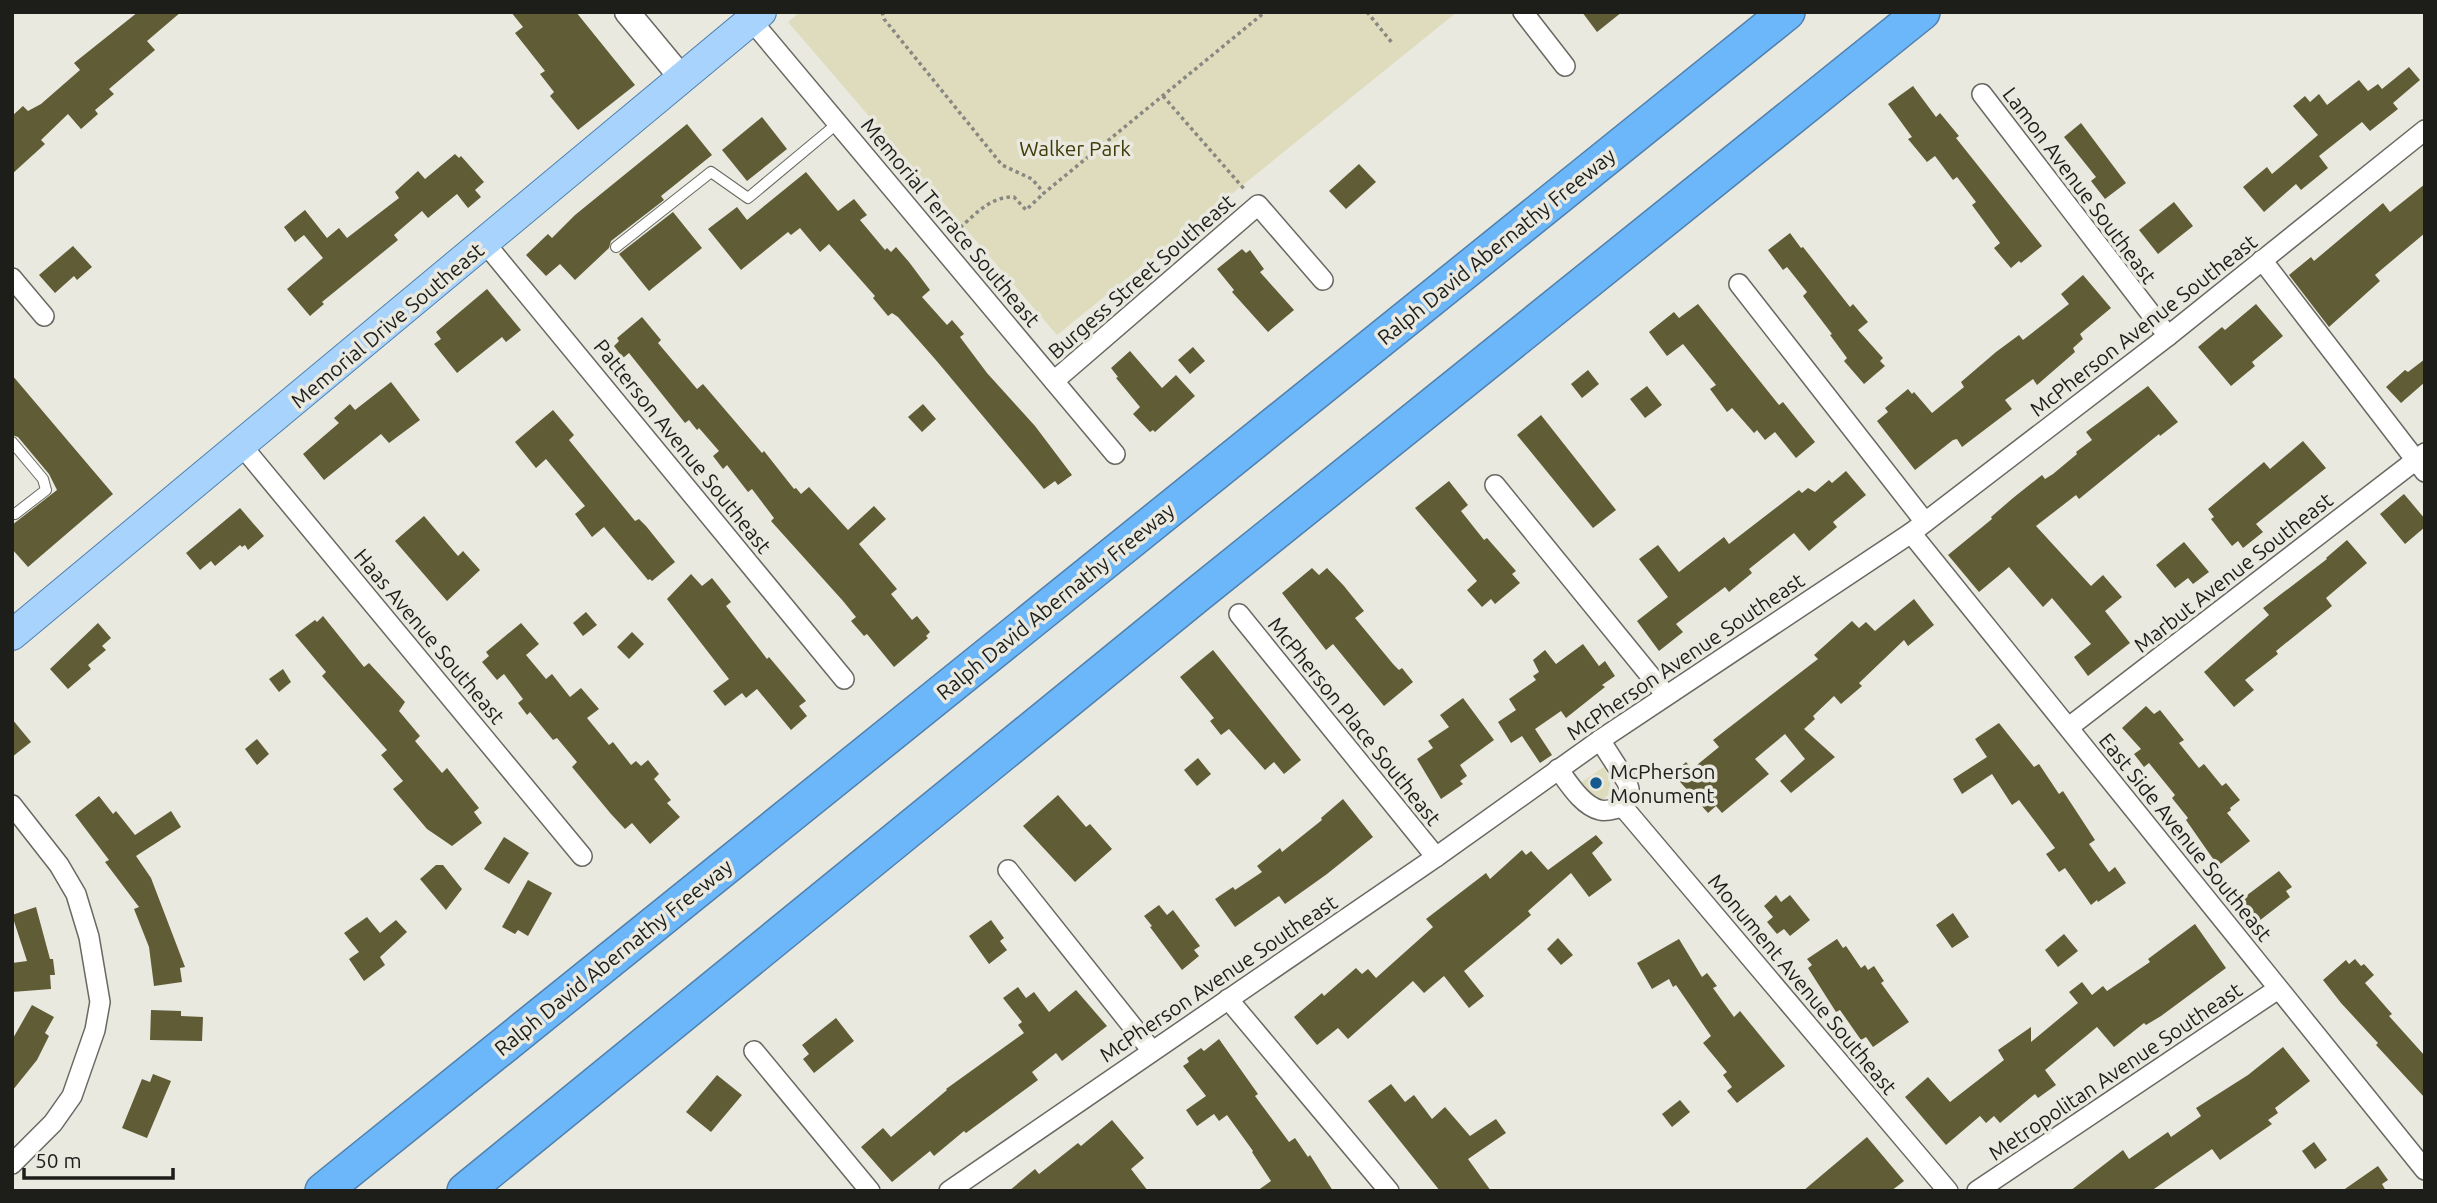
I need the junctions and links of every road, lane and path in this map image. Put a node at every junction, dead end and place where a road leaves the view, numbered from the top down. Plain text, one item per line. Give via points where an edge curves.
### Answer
1 (627, 12) edge
2 (882, 12) edge
3 (1265, 12) edge
4 (1367, 12) edge
5 (1523, 12) edge
6 (1766, 12) edge
7 (1787, 12) edge
8 (1922, 12) edge
9 (1942, 12) edge
10 (756, 16) edge
11 (1393, 44) dead end
12 (1565, 66) dead end
13 (681, 77) junction
14 (1836, 80) junction
15 (1982, 94) dead end
16 (1163, 96) junction
17 (1651, 121) junction
18 (838, 123) junction
19 (2425, 130) edge
20 (1044, 193) junction
21 (1258, 205) junction
22 (954, 232) dead end
23 (485, 243) junction
24 (616, 247) dead end
25 (2262, 260) junction
26 (12, 278) edge
27 (1324, 279) dead end
28 (1739, 284) dead end
29 (44, 316) dead end
30 (2168, 336) junction
31 (1054, 381) junction
32 (12, 442) edge
33 (242, 446) junction
34 (1115, 454) dead end
35 (2422, 462) edge
36 (1495, 485) dead end
37 (12, 514) edge
38 (1918, 527) junction
39 (1239, 614) dead end
40 (12, 635) edge
41 (844, 679) dead end
42 (1666, 695) junction
43 (2069, 727) junction
44 (1601, 740) junction
45 (1558, 769) junction
46 (12, 805) edge
47 (1623, 807) junction
48 (582, 856) dead end
49 (1436, 857) junction
50 (1008, 870) dead end
51 (2278, 989) junction
52 (1228, 999) junction
53 (754, 1051) dead end
54 (1152, 1051) junction
55 (539, 1132) junction
56 (379, 1145) junction
57 (12, 1164) edge
58 (2425, 1170) edge
59 (298, 1191) edge
60 (323, 1191) edge
61 (465, 1191) edge
62 (477, 1191) edge
63 (870, 1191) edge
64 (949, 1191) edge
65 (1389, 1191) edge
66 (1948, 1191) edge
67 (1976, 1191) edge

1 - 13 street
2 - 20 path via 1002,165 1032,179
3 - 16 path
4 - 11 path
5 - 12 street
6 - 17 highway
7 - 17 highway, Ralph David Abernathy Freeway
8 - 14 highway
9 - 14 highway
10 - 13 main road, Memorial Drive Southeast
10 - 18 street, Memorial Terrace Southeast
13 - 23 main road, Memorial Drive Southeast
14 - 55 highway
15 - 30 street, Lamon Avenue Southeast
16 - 20 path
16 - 21 path
17 - 56 highway, Ralph David Abernathy Freeway
18 - 24 lane via 748,198 711,172
18 - 31 street, Memorial Terrace Southeast
19 - 25 street, McPherson Avenue Southeast
20 - 22 path via 1026,210 1014,197 993,200
21 - 27 street
21 - 31 street, Burgess Street Southeast
23 - 33 main road, Memorial Drive Southeast
23 - 41 street, Patterson Avenue Southeast
25 - 30 street, McPherson Avenue Southeast
25 - 35 street
26 - 29 street
28 - 38 street, East Side Avenue Southeast
30 - 38 street, McPherson Avenue Southeast
31 - 34 street, Memorial Terrace Southeast
32 - 37 lane via 43,479 46,490
33 - 40 main road, Memorial Drive Southeast
33 - 48 street, Haas Avenue Southeast
35 - 43 street, Marbut Avenue Southeast
36 - 42 street
38 - 42 street, McPherson Avenue Southeast
38 - 43 street, East Side Avenue Southeast
39 - 49 street, McPherson Place Southeast
42 - 44 street, McPherson Avenue Southeast
43 - 51 street, East Side Avenue Southeast
44 - 45 street, McPherson Avenue Southeast
44 - 47 street via 1627,782
45 - 47 street via 1592,806 1600,810
45 - 49 street, McPherson Avenue Southeast
46 - 57 street via 76,894 100,1002 72,1096 54,1123
47 - 66 street, Monument Avenue Southeast
49 - 52 street, McPherson Avenue Southeast
50 - 54 street
51 - 58 street, East Side Avenue Southeast
51 - 67 street, Metropolitan Avenue Southeast
52 - 54 street, McPherson Avenue Southeast
52 - 65 street
53 - 63 street
54 - 64 street, McPherson Avenue Southeast
55 - 61 highway
55 - 62 highway
56 - 59 highway
56 - 60 highway, Ralph David Abernathy Freeway

